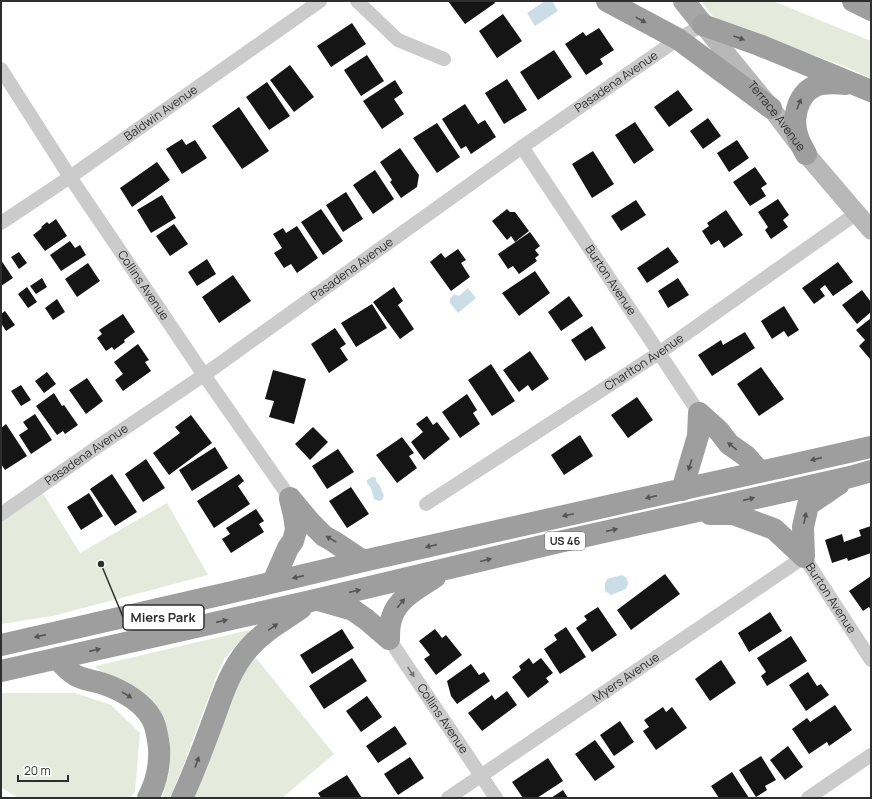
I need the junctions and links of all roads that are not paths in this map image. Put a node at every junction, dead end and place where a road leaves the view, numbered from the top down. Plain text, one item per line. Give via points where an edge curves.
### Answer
1 (320, 1) edge
2 (358, 1) edge
3 (607, 1) edge
4 (684, 1) edge
5 (853, 1) edge
6 (871, 10) edge
7 (703, 25) junction
8 (678, 40) junction
9 (444, 59) dead end
10 (1, 69) edge
11 (866, 89) edge
12 (771, 108) junction
13 (522, 147) junction
14 (806, 154) junction
15 (70, 177) junction
16 (857, 213) junction
17 (1, 223) edge
18 (871, 230) edge
19 (659, 353) junction
20 (204, 376) junction
21 (699, 413) junction
22 (871, 447) edge
23 (871, 471) edge
24 (760, 472) junction
25 (850, 477) junction
26 (682, 490) junction
27 (290, 498) junction
28 (426, 504) dead end
29 (1, 514) edge
30 (683, 514) junction
31 (804, 557) junction
32 (363, 561) junction
33 (448, 569) junction
34 (273, 582) junction
35 (314, 600) junction
36 (389, 639) junction
37 (1, 645) edge
38 (57, 658) junction
39 (871, 660) edge
40 (1, 671) edge
41 (871, 755) edge
42 (481, 776) junction
43 (148, 798) edge
44 (182, 798) edge
45 (448, 798) edge
46 (496, 798) edge
47 (808, 798) edge

1 - 15 street, Baldwin Avenue
2 - 9 street via 398,40
3 -> 8 highway
4 - 7 main road, Terrace Avenue
5 - 6 highway
7 - 8 street, Pasadena Avenue
7 -> 11 highway
7 - 12 main road, Terrace Avenue
8 - 12 highway
8 - 13 street, Pasadena Avenue
10 - 15 street, Collins Avenue
14 -> 11 highway via 798,139 796,114 803,96 809,89 825,83 848,84
12 - 14 main road, Terrace Avenue
13 - 19 street, Burton Avenue
13 - 20 street, Pasadena Avenue
14 - 16 main road, Terrace Avenue
15 - 17 street, Baldwin Avenue
15 - 20 street, Collins Avenue
16 - 18 main road, Terrace Avenue
16 - 19 street, Charlton Avenue
19 - 21 street, Burton Avenue
19 - 28 street, Charlton Avenue
20 - 27 street, Collins Avenue
20 - 29 street, Pasadena Avenue
24 -> 21 highway via 746,456 728,444 719,431
21 -> 26 highway via 698,436
22 -> 24 highway, US 46
23 - 25 highway, US 46
24 - 26 highway, US 46
30 -> 25 highway, US 46
31 -> 25 highway via 803,527 808,505
26 -> 32 highway, US 46
32 -> 27 highway via 324,536
27 - 34 highway via 296,530
30 - 31 highway via 733,514 774,529
33 -> 30 highway, US 46
31 - 39 street, Burton Avenue
31 - 42 street, Myers Avenue
32 -> 34 highway, US 46
35 -> 33 highway, US 46
36 -> 33 highway via 392,616 398,606 407,596
34 -> 37 highway, US 46
35 - 36 highway via 353,610
38 -> 35 highway, US 46
44 -> 35 highway via 236,665 248,648
36 -> 42 street, Collins Avenue
38 - 40 highway, US 46
38 -> 43 highway via 76,676 119,690 136,700 146,710 155,725 159,757 156,780
41 - 47 street
42 - 45 street, Myers Avenue
42 - 46 street, Collins Avenue

